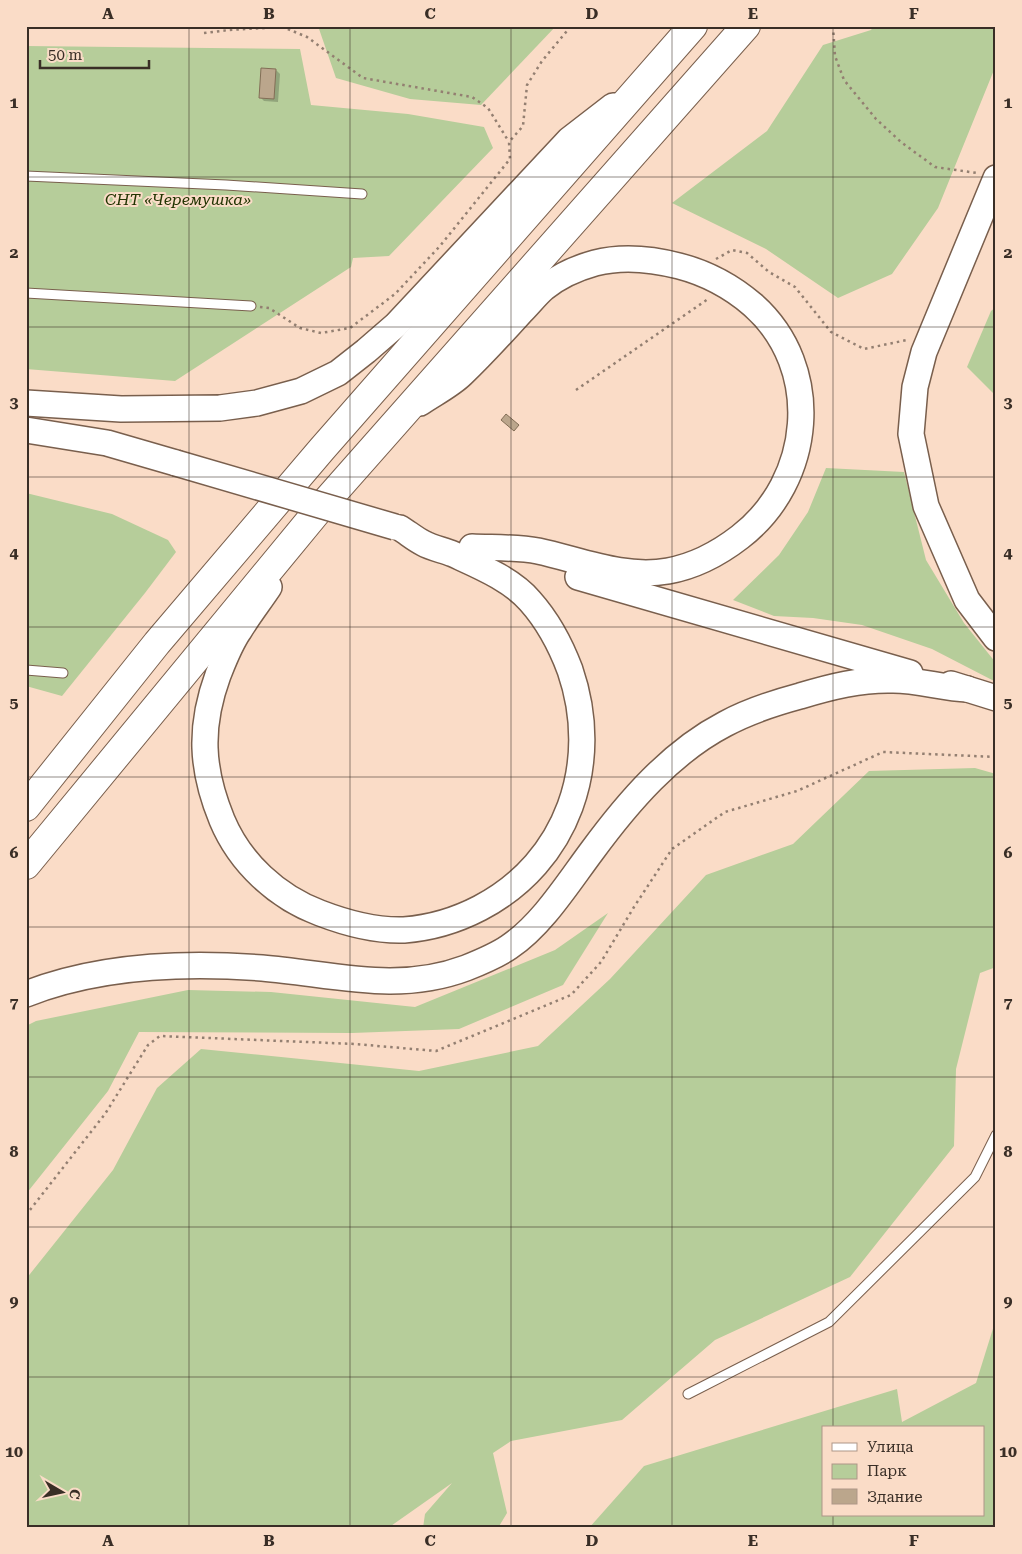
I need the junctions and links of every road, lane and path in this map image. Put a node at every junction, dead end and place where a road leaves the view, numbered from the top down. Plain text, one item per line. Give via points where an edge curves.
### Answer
1 (571, 26) edge
2 (693, 26) edge
3 (746, 26) edge
4 (833, 26) edge
5 (204, 33) dead end
6 (645, 81) junction
7 (508, 142) junction
8 (26, 176) edge
9 (991, 176) edge
10 (362, 194) dead end
11 (696, 271) junction
12 (726, 286) junction
13 (26, 293) edge
14 (251, 306) joint
15 (931, 335) junction
16 (576, 390) dead end
17 (26, 404) edge
18 (405, 412) junction
19 (26, 430) edge
20 (321, 507) junction
21 (398, 527) junction
22 (472, 547) junction
23 (996, 638) edge
24 (26, 670) edge
25 (64, 673) dead end
26 (967, 689) junction
27 (996, 698) edge
28 (89, 728) junction
29 (26, 786) edge
30 (26, 806) edge
31 (26, 865) edge
32 (26, 994) edge
33 (996, 1135) edge
34 (688, 1394) dead end

1 - 7 path via 526,85 522,126
2 - 6 main road
3 - 18 main road
4 - 9 path via 835,56 844,80 876,119 935,167
5 - 7 path via 283,27 307,37 363,78 472,97 488,108
6 - 17 main road via 569,140 396,325 338,373 301,391 257,403 220,408 121,409
6 - 28 main road via 322,449
7 - 14 path via 510,159 440,246 395,294 350,328 321,333 300,328 270,308
8 - 10 lane
9 - 15 main road
11 - 12 main road
11 - 15 path via 732,250 747,253 769,272 795,287 831,332 864,350
11 - 18 main road via 658,262 618,259 572,271 545,288 460,376
12 - 16 path
12 - 22 main road via 766,318 785,346 799,386 798,449 791,472 771,506 750,529 714,556 666,572 611,569 518,548
13 - 14 lane
15 - 23 main road via 915,387 911,434 926,506 967,600
18 - 20 main road
19 - 21 main road, bridge via 108,444
20 - 21 main road via 237,633 224,660 208,706 204,748 206,767 214,800 227,831 243,856 264,879 285,896 312,910 370,927 404,930 466,915 521,881 542,859 560,828 580,774 583,748 576,686 565,656 530,600 502,578 424,544
20 - 31 main road
21 - 22 main road
22 - 26 main road
24 - 25 lane
26 - 27 main road
26 - 32 main road via 894,680 838,685 761,707 724,724 669,763 645,786 599,840 557,898 521,938 490,958 462,969 420,980 369,982 262,968 167,967 81,977
28 - 29 main road via 42,767
28 - 30 main road
33 - 34 lane via 975,1177 829,1322

